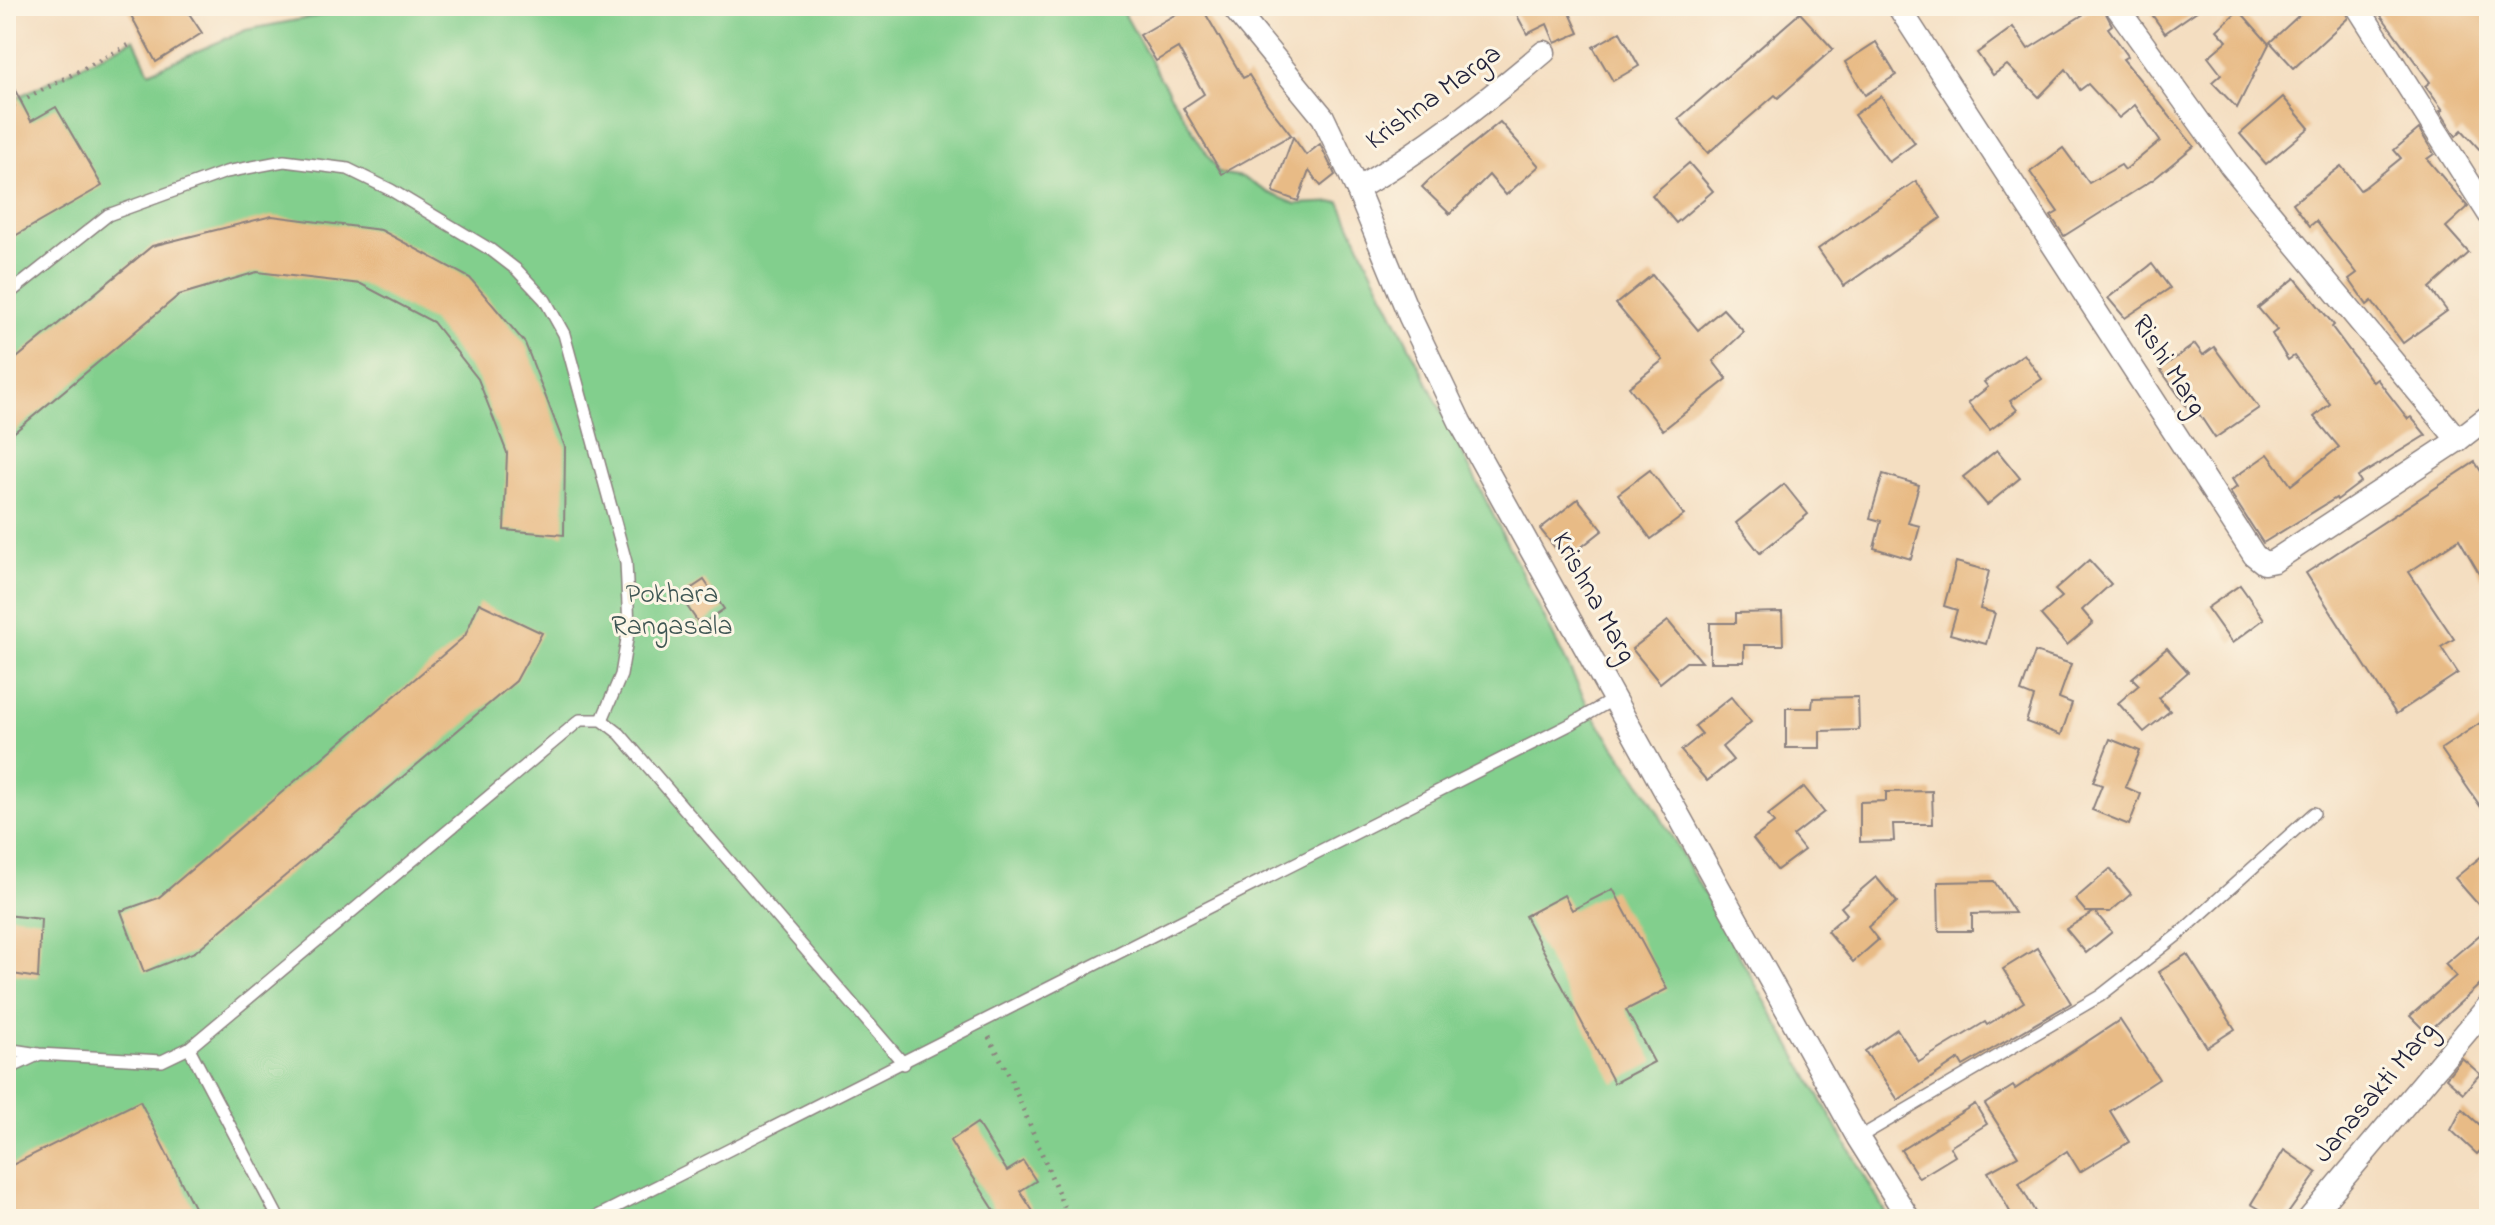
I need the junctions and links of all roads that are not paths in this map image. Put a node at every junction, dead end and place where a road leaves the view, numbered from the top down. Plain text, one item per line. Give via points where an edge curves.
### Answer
1 (1232, 6) edge
2 (1898, 6) edge
3 (2116, 6) edge
4 (2357, 6) edge
5 (1544, 52) dead end
6 (1357, 189) junction
7 (2489, 214) edge
8 (6, 296) edge
9 (2489, 416) edge
10 (2458, 440) junction
11 (1614, 699) junction
12 (602, 720) junction
13 (2314, 813) dead end
14 (2489, 1005) edge
15 (189, 1048) junction
16 (6, 1049) edge
17 (39, 1054) junction
18 (904, 1064) junction
19 (6, 1070) edge
20 (1858, 1138) junction
21 (279, 1219) edge
22 (592, 1219) edge
23 (1909, 1219) edge
24 (2309, 1219) edge

1 - 6 street, Krishna Marg via 1323,117
2 - 10 street, Rishi Marg via 2264,563
3 - 10 street via 2231,166
4 - 7 street
5 - 6 street, Krishna Marga via 1474,112
6 - 11 street, Krishna Marg via 1460,422
8 - 12 lane via 108,215 226,172 284,161 348,169 491,250 545,300 564,334 626,562 629,627 621,675
9 - 10 street, Rishi Marg
11 - 18 lane
11 - 20 street, Krishna Marg
12 - 15 lane via 580,720
12 - 18 lane via 630,745
13 - 20 lane via 2179,934 2100,996
14 - 24 street, Janasakti Marg
15 - 17 lane via 162,1061
15 - 21 lane
16 - 17 lane
17 - 19 lane
18 - 22 lane
20 - 23 street, Krishna Marg

